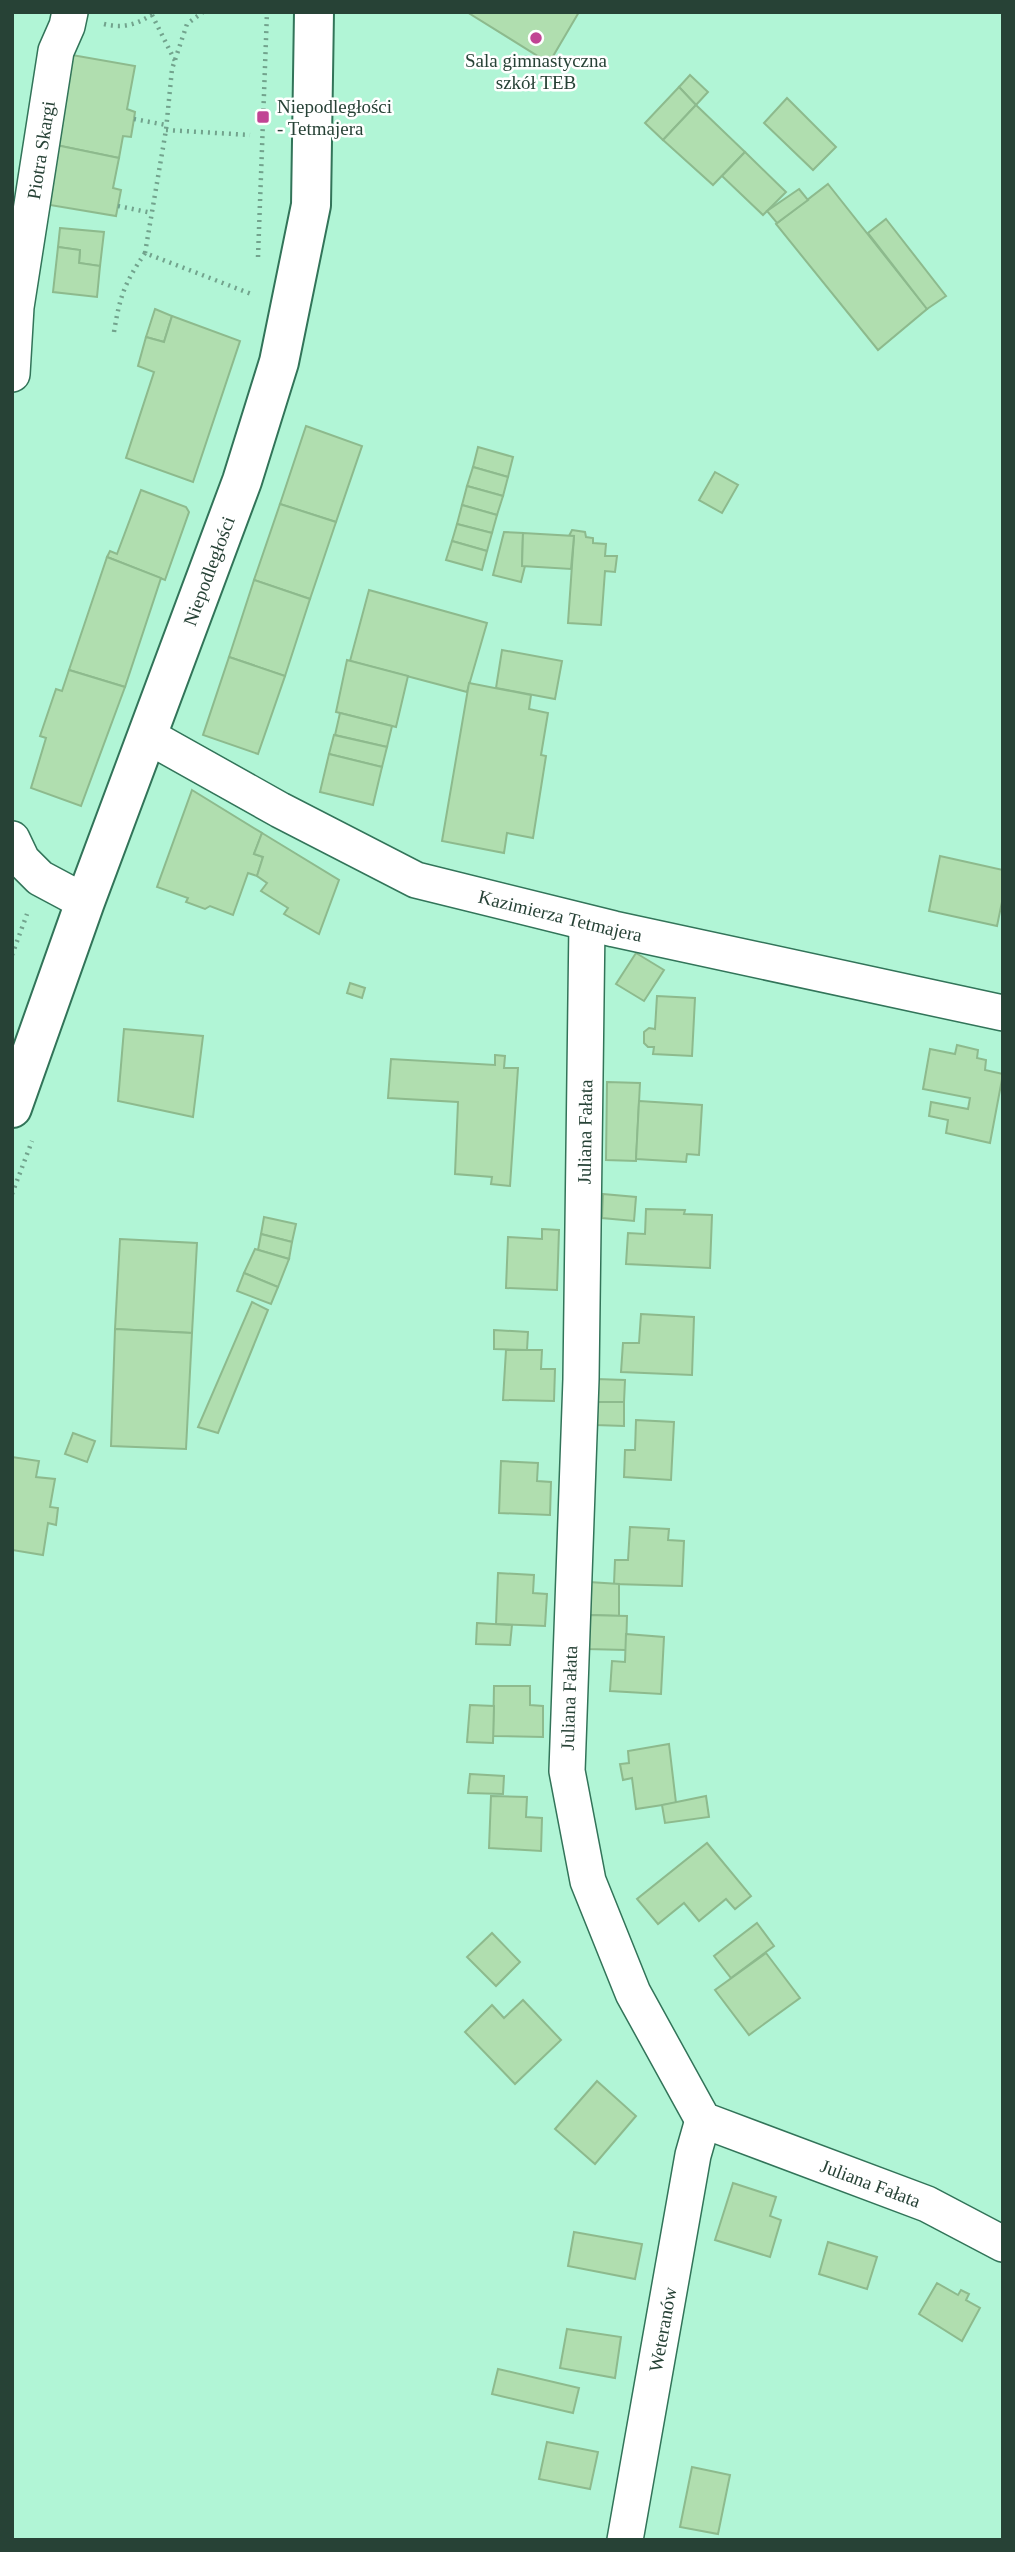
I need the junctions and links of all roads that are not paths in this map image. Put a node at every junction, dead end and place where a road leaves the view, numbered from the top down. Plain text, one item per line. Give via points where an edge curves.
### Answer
1 (314, 12) edge
2 (84, 16) edge
3 (12, 374) edge
4 (148, 736) junction
5 (12, 839) edge
6 (85, 902) junction
7 (587, 923) junction
8 (1003, 1013) edge
9 (12, 1108) edge
10 (703, 2120) junction
11 (1003, 2245) edge
12 (625, 2540) edge

1 - 4 street, Niepodległości via 311,205 279,362 242,481
2 - 3 street, Piotra Skargi via 67,26 56,51 16,307
4 - 6 street, Niepodległości
4 - 7 street, Kazimierza Tetmajera via 416,880
5 - 6 street via 22,860 40,878
6 - 9 street, Niepodległości
7 - 8 street, Kazimierza Tetmajera
7 - 10 street, Juliana Fałata via 581,1379 567,1771 588,1881 632,1993
10 - 11 street, Juliana Fałata via 927,2204
10 - 12 street, Weteranów

